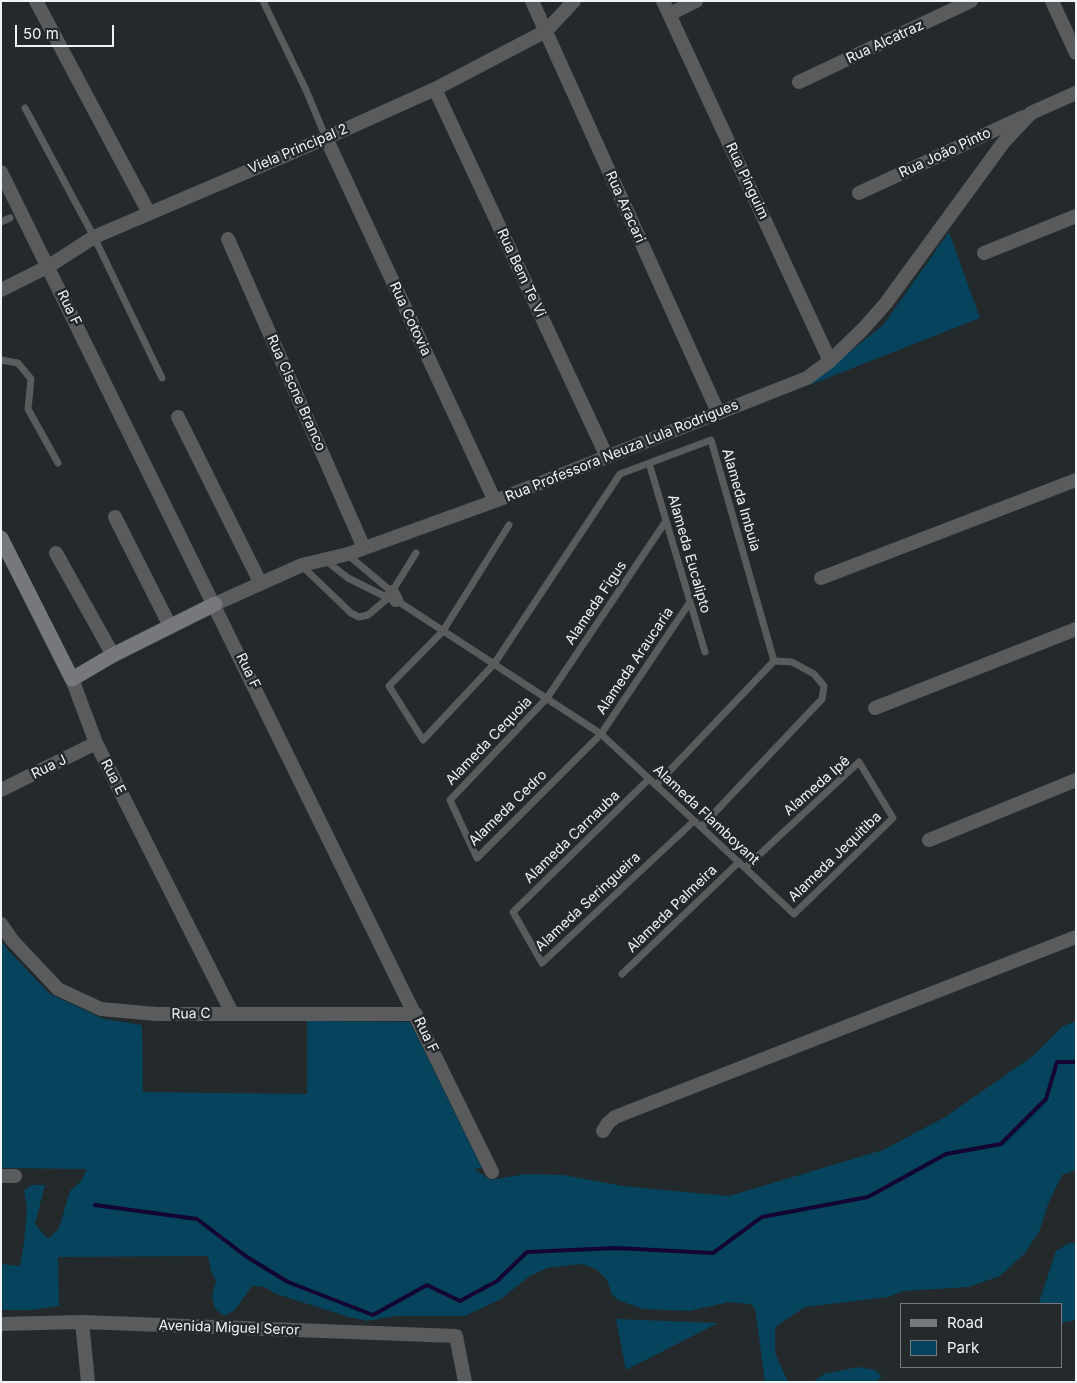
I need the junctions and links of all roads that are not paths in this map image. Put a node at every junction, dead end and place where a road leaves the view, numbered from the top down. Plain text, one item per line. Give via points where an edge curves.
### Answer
1 (36, 1) edge
2 (263, 1) edge
3 (532, 1) edge
4 (574, 1) edge
5 (663, 1) edge
6 (696, 1) edge
7 (971, 1) edge
8 (1052, 1) edge
9 (670, 14) junction
10 (546, 31) junction
11 (1076, 54) edge
12 (799, 82) dead end
13 (435, 89) junction
14 (1076, 93) edge
15 (25, 108) dead end
16 (1030, 114) junction
17 (326, 138) junction
18 (1, 172) edge
19 (859, 194) dead end
20 (149, 213) junction
21 (1076, 216) edge
22 (10, 218) dead end
23 (1, 222) edge
24 (94, 237) junction
25 (228, 239) dead end
26 (984, 253) dead end
27 (49, 266) junction
28 (1, 290) edge
29 (1, 360) edge
30 (830, 360) junction
31 (162, 378) dead end
32 (718, 412) junction
33 (178, 417) dead end
34 (607, 457) junction
35 (649, 462) junction
36 (58, 463) dead end
37 (1076, 480) edge
38 (495, 501) junction
39 (115, 517) dead end
40 (666, 521) junction
41 (508, 525) dead end
42 (1, 538) edge
43 (364, 548) junction
44 (416, 552) dead end
45 (56, 553) dead end
46 (348, 554) junction
47 (325, 559) junction
48 (302, 565) junction
49 (821, 578) dead end
50 (260, 582) junction
51 (392, 597) junction
52 (690, 602) junction
53 (215, 604) junction
54 (170, 626) junction
55 (1076, 628) edge
56 (443, 630) junction
57 (705, 652) dead end
58 (113, 655) junction
59 (774, 661) junction
60 (494, 664) junction
61 (72, 679) junction
62 (547, 698) junction
63 (874, 708) dead end
64 (601, 734) junction
65 (96, 744) junction
66 (649, 779) junction
67 (1076, 780) edge
68 (656, 785) junction
69 (1, 790) edge
70 (450, 800) joint
71 (893, 818) joint
72 (694, 821) junction
73 (701, 827) junction
74 (929, 840) dead end
75 (739, 862) junction
76 (745, 868) junction
77 (513, 912) joint
78 (794, 914) joint
79 (1, 924) edge
80 (1076, 937) edge
81 (622, 974) dead end
82 (232, 1013) junction
83 (416, 1014) junction
84 (603, 1131) dead end
85 (492, 1172) dead end
86 (82, 1322) junction
87 (1, 1324) edge
88 (88, 1382) edge
89 (465, 1382) edge

1 - 20 street
2 - 17 lane
3 - 10 street, Rua Aracari
4 - 10 street, Viela Principal 2
5 - 9 street, Rua Pinguim
6 - 9 street
7 - 12 street, Rua Alcatraz
8 - 11 street
9 - 30 street, Rua Pinguim
10 - 13 street, Viela Principal 2
10 - 32 street, Rua Aracari
13 - 17 street, Viela Principal 2
13 - 34 street, Rua Bem Te Vi
14 - 16 street, Rua Professora Neuza Lula Rodrigues
15 - 24 lane
16 - 19 street, Rua João Pinto
16 - 30 street, Rua Professora Neuza Lula Rodrigues via 1003,143 886,303
17 - 20 street, Viela Principal 2
17 - 38 street, Rua Cotovia
18 - 27 street, Rua F
20 - 24 street, Viela Principal 2
21 - 26 street
22 - 23 lane
24 - 27 street, Viela Principal 2
24 - 31 lane
25 - 43 street, Rua Ciscne Branco
27 - 28 street, Viela Principal 2
27 - 53 street, Rua F
29 - 36 lane via 18,363 31,379 28,409
30 - 32 street, Rua Professora Neuza Lula Rodrigues via 807,378
32 - 34 street, Rua Professora Neuza Lula Rodrigues
33 - 50 street
34 - 38 street, Rua Professora Neuza Lula Rodrigues
35 - 40 lane, Alameda Eucalipto
35 - 59 lane, Alameda Imbuia via 711,440
35 - 60 lane, Alameda Imbuia via 620,474
37 - 49 street
38 - 43 street, Rua Professora Neuza Lula Rodrigues
39 - 54 street
40 - 52 lane, Alameda Eucalipto
40 - 62 lane, Alameda Figus
41 - 56 lane
42 - 61 street, Rua E
43 - 46 street, Rua Professora Neuza Lula Rodrigues
44 - 51 lane
45 - 58 street
46 - 47 street, Rua Professora Neuza Lula Rodrigues
46 - 51 lane
47 - 48 street, Rua Professora Neuza Lula Rodrigues
47 - 51 lane via 348,578
48 - 50 street, Rua Professora Neuza Lula Rodrigues
48 - 51 lane via 359,617 368,615
50 - 53 street, Rua Professora Neuza Lula Rodrigues
51 - 56 lane, Alameda Flamboyant
52 - 57 lane, Alameda Eucalipto
52 - 64 lane, Alameda Araucaria
53 - 54 street, Rua Professora Neuza Lula Rodrigues
53 - 83 street, Rua F
54 - 58 street, Rua Professora Neuza Lula Rodrigues
55 - 63 street
56 - 60 lane, Alameda Flamboyant
56 - 60 lane via 389,686 422,740
58 - 61 street, Rua Professora Neuza Lula Rodrigues
59 - 68 lane
59 - 73 lane via 792,662 814,674 824,686 822,698
60 - 62 lane, Alameda Flamboyant
61 - 65 street, Rua E
62 - 64 lane, Alameda Flamboyant
62 - 70 lane, Alameda Cequoia
64 - 66 lane, Alameda Flamboyant
64 - 70 lane, Alameda Cedro via 477,858
65 - 69 street, Rua J
65 - 82 street, Rua E
66 - 68 lane, Alameda Flamboyant
66 - 77 lane, Alameda Carnauba
67 - 74 street
68 - 72 lane, Alameda Flamboyant
71 - 76 lane, Alameda Ipê via 859,762
71 - 78 lane, Alameda Jequitiba
72 - 73 lane, Alameda Flamboyant
72 - 77 lane, Alameda Seringueira via 542,963
73 - 75 lane, Alameda Flamboyant
75 - 76 lane, Alameda Flamboyant
75 - 81 lane, Alameda Palmeira
76 - 78 lane, Alameda Flamboyant
79 - 82 street, Rua C via 58,989 101,1009 156,1014
80 - 84 street via 615,1117
82 - 83 street, Rua C
83 - 85 street, Rua F
86 - 87 street, Avenida Miguel Seror
86 - 88 street
86 - 89 street, Avenida Miguel Seror via 456,1336

